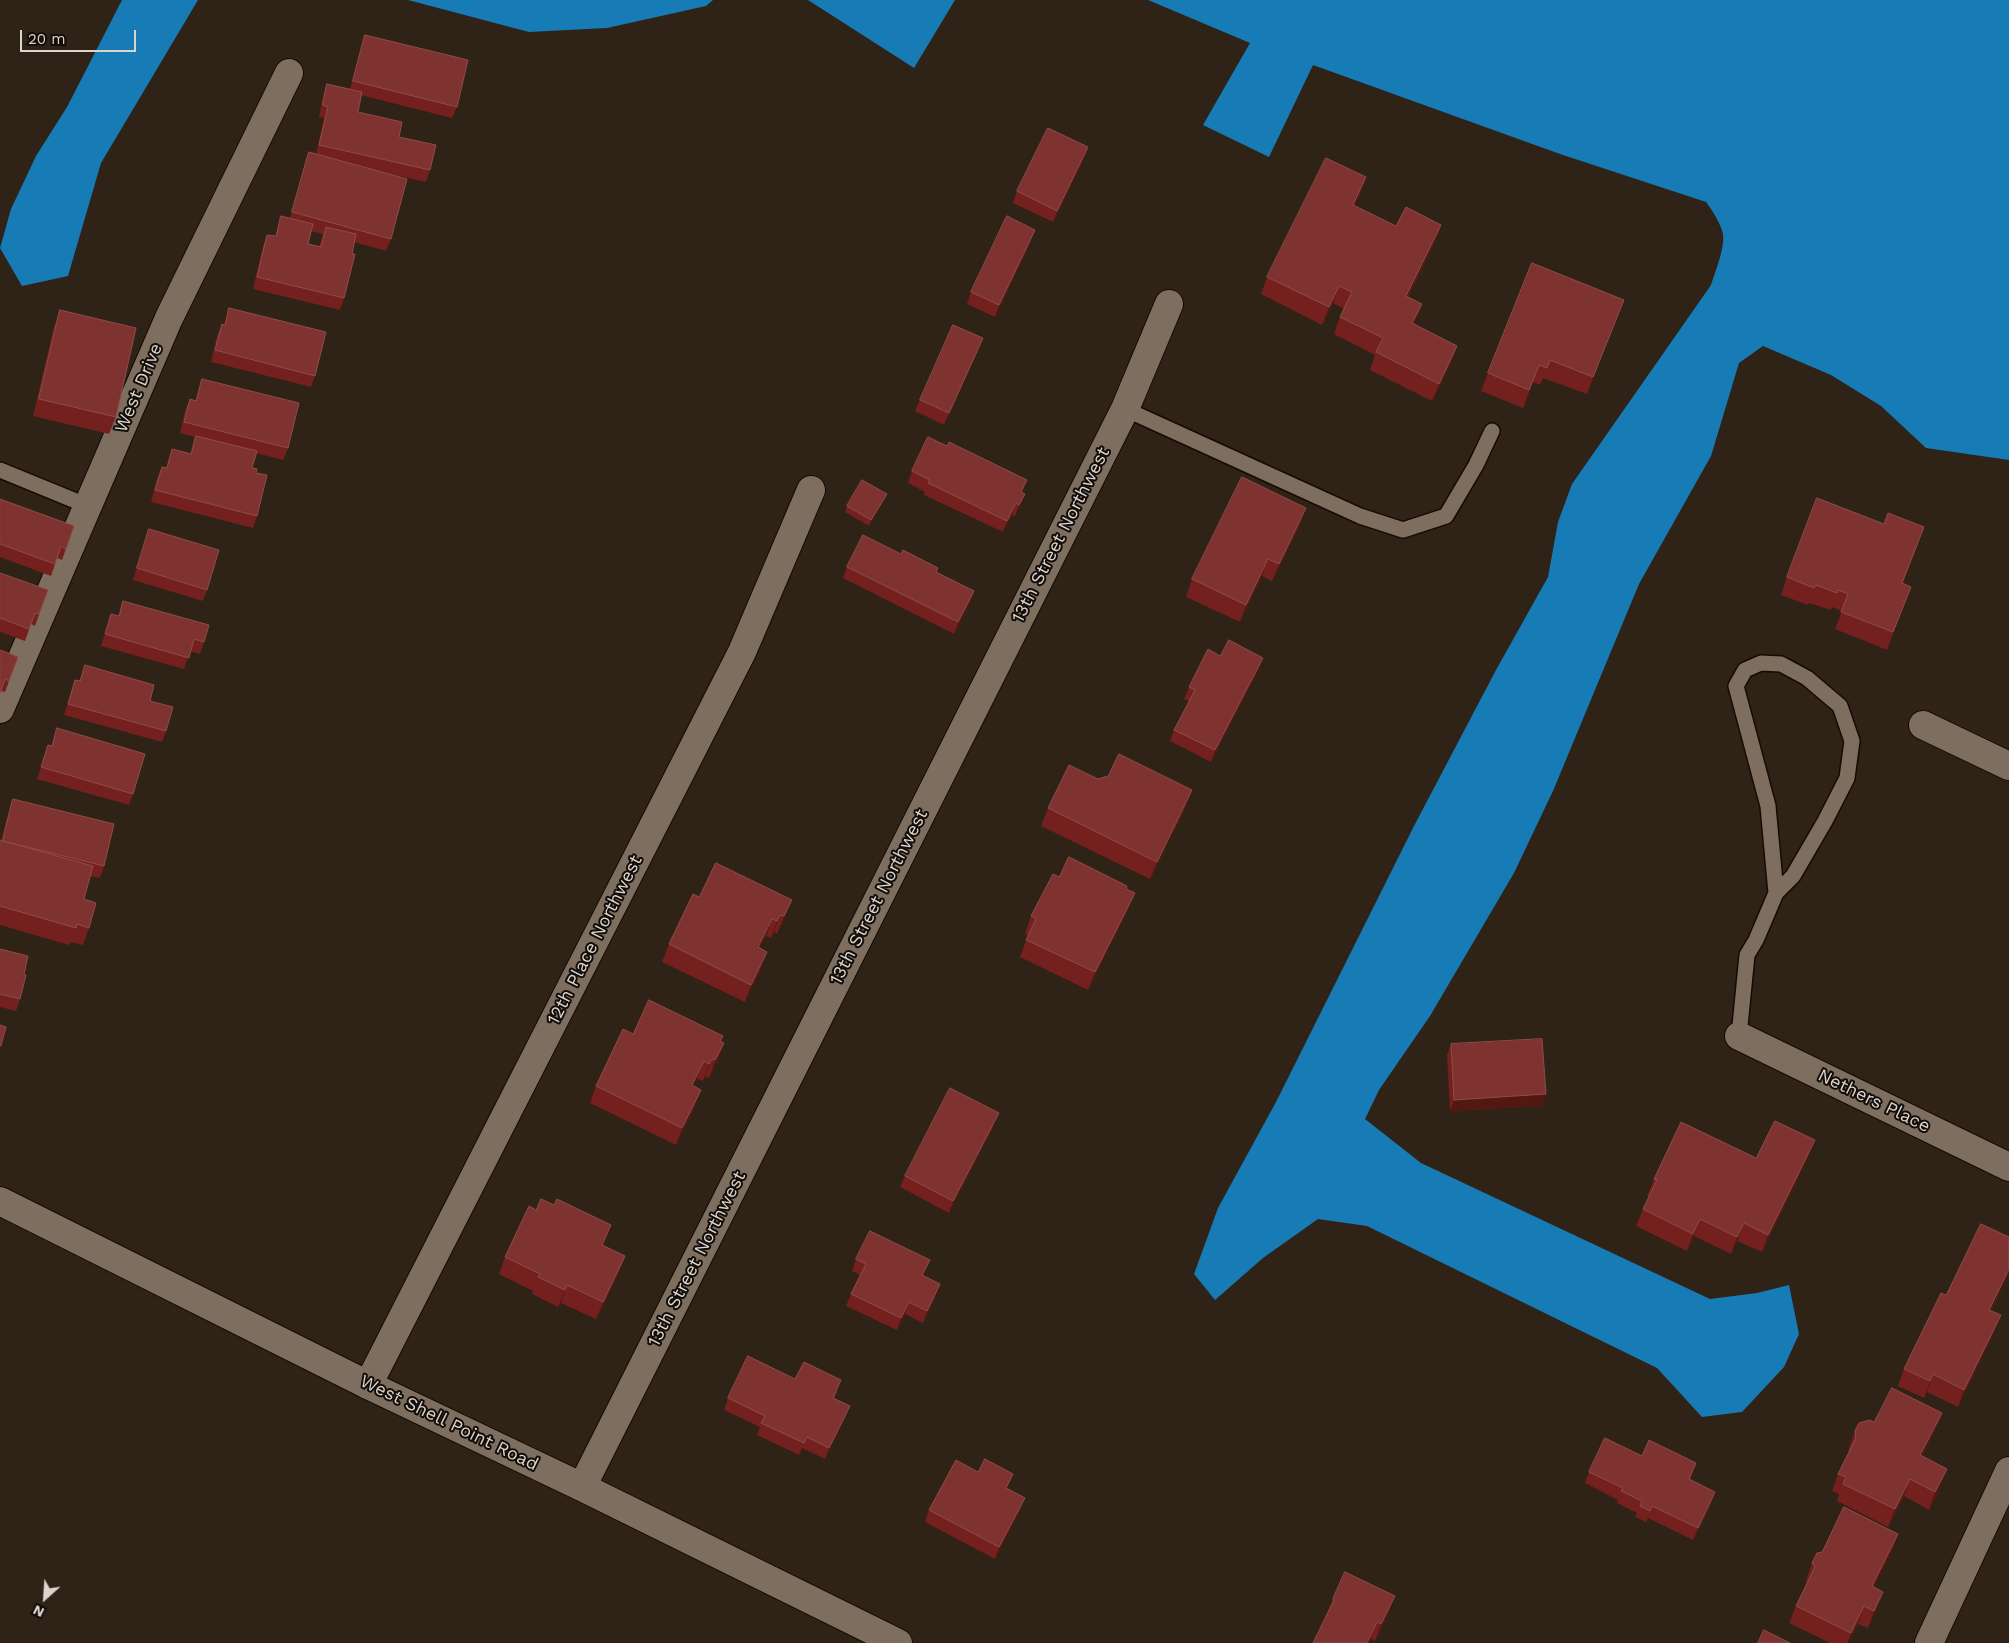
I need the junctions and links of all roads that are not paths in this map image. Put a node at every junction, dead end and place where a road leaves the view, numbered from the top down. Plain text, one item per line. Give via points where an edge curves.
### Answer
1 (289, 73) dead end
2 (1169, 304) dead end
3 (1124, 409) junction
4 (1492, 432) dead end
5 (0, 470) edge
6 (812, 490) dead end
7 (88, 506) junction
8 (0, 709) edge
9 (1923, 724) dead end
10 (2009, 766) edge
11 (1776, 893) junction
12 (1739, 1036) joint
13 (2009, 1167) edge
14 (0, 1201) edge
15 (368, 1385) junction
16 (2009, 1471) edge
17 (582, 1487) junction
18 (898, 1643) edge
19 (1929, 1643) edge

1 - 7 street, West Drive via 169,318
2 - 3 street, 13th Street Northwest
3 - 4 lane via 1360,516 1403,530 1446,516
3 - 17 street, 13th Street Northwest
5 - 7 lane
6 - 15 street, 12th Place Northwest via 742,652
7 - 8 street, West Drive
9 - 10 street
11 - 11 lane via 1793,876 1830,812 1847,778 1852,741 1840,706 1806,678 1781,664 1762,663 1744,670 1736,686 1768,806
11 - 12 lane via 1747,955
12 - 13 street, Nethers Place
14 - 15 street, West Shell Point Road
15 - 17 street, West Shell Point Road
16 - 19 street
17 - 18 street, West Shell Point Road

